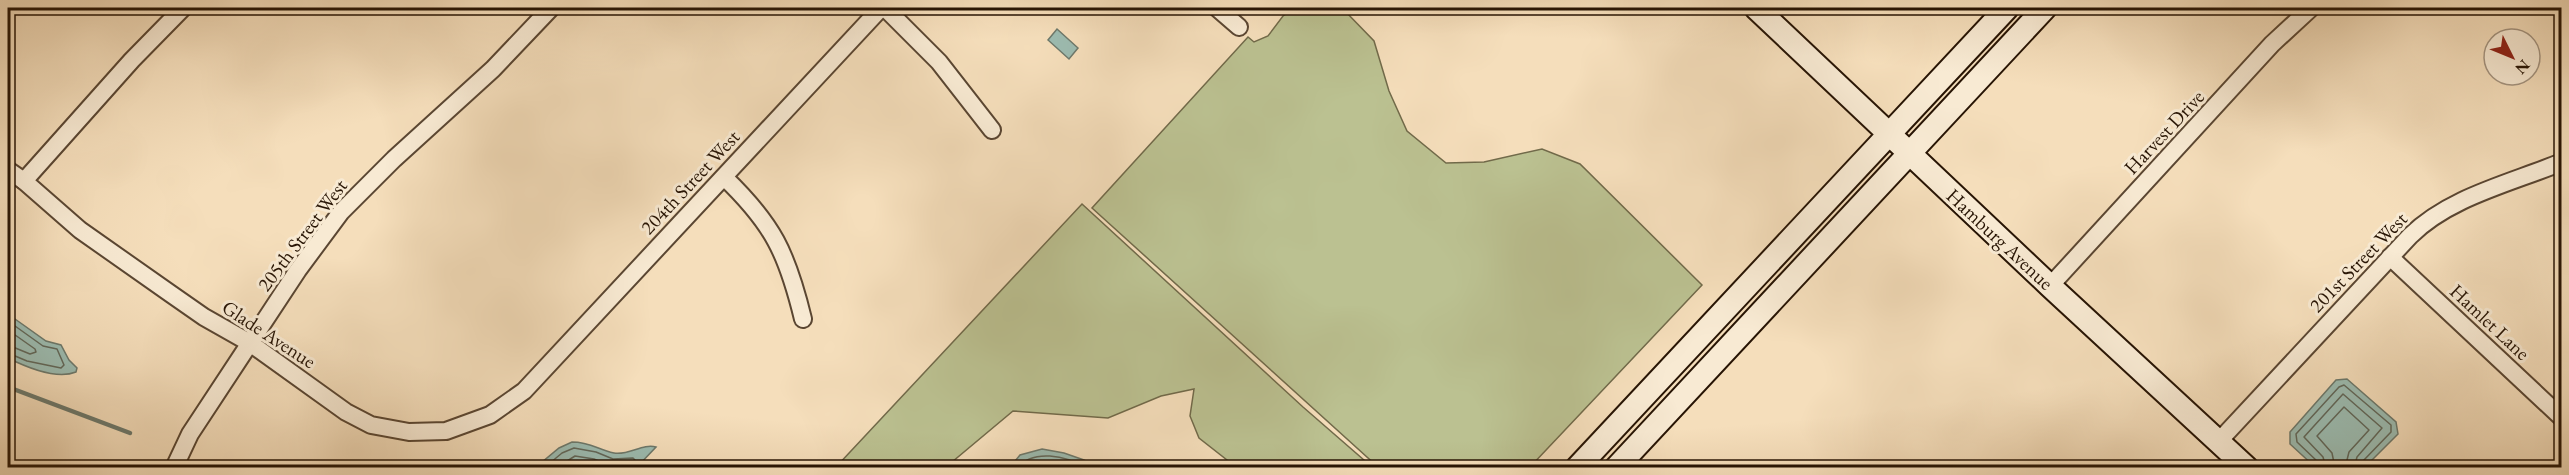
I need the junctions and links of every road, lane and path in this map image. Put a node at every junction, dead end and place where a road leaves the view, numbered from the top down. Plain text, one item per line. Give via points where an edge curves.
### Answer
1 (183, 8) edge
2 (551, 8) edge
3 (883, 8) edge
4 (1217, 8) edge
5 (1755, 8) edge
6 (2007, 8) edge
7 (2045, 8) edge
8 (2311, 8) edge
9 (1239, 27) dead end
10 (992, 130) dead end
11 (1898, 144) junction
12 (2562, 162) edge
13 (8, 170) edge
14 (724, 177) junction
15 (24, 181) junction
16 (2390, 257) junction
17 (2050, 286) junction
18 (803, 319) dead end
19 (250, 343) junction
20 (530, 384) joint
21 (2562, 418) edge
22 (2219, 441) junction
23 (174, 468) edge
24 (1577, 468) edge
25 (1616, 468) edge
26 (2247, 468) edge

1 - 15 street
2 - 19 street, 205th Street West via 493,69 357,194 319,241
3 - 10 street via 939,62
3 - 14 street, 204th Street West
4 - 9 street
5 - 11 main road, Hamburg Avenue
6 - 11 main road
7 - 11 main road
8 - 17 street, Harvest Drive via 2272,44
11 - 17 main road, Hamburg Avenue
11 - 24 main road
11 - 25 main road
12 - 16 street, 201st Street West via 2436,214
13 - 15 street, Glade Avenue
14 - 18 street via 773,232 787,262
14 - 20 street, 204th Street West
15 - 19 street, Glade Avenue via 80,230
16 - 21 street, Hamlet Lane
16 - 22 street, 201st Street West
17 - 22 main road, Hamburg Avenue
19 - 20 street, Glade Avenue via 355,417 372,425 409,432 446,431 475,422 505,406
19 - 23 street, 205th Street West via 190,434
22 - 26 main road, Hamburg Avenue

